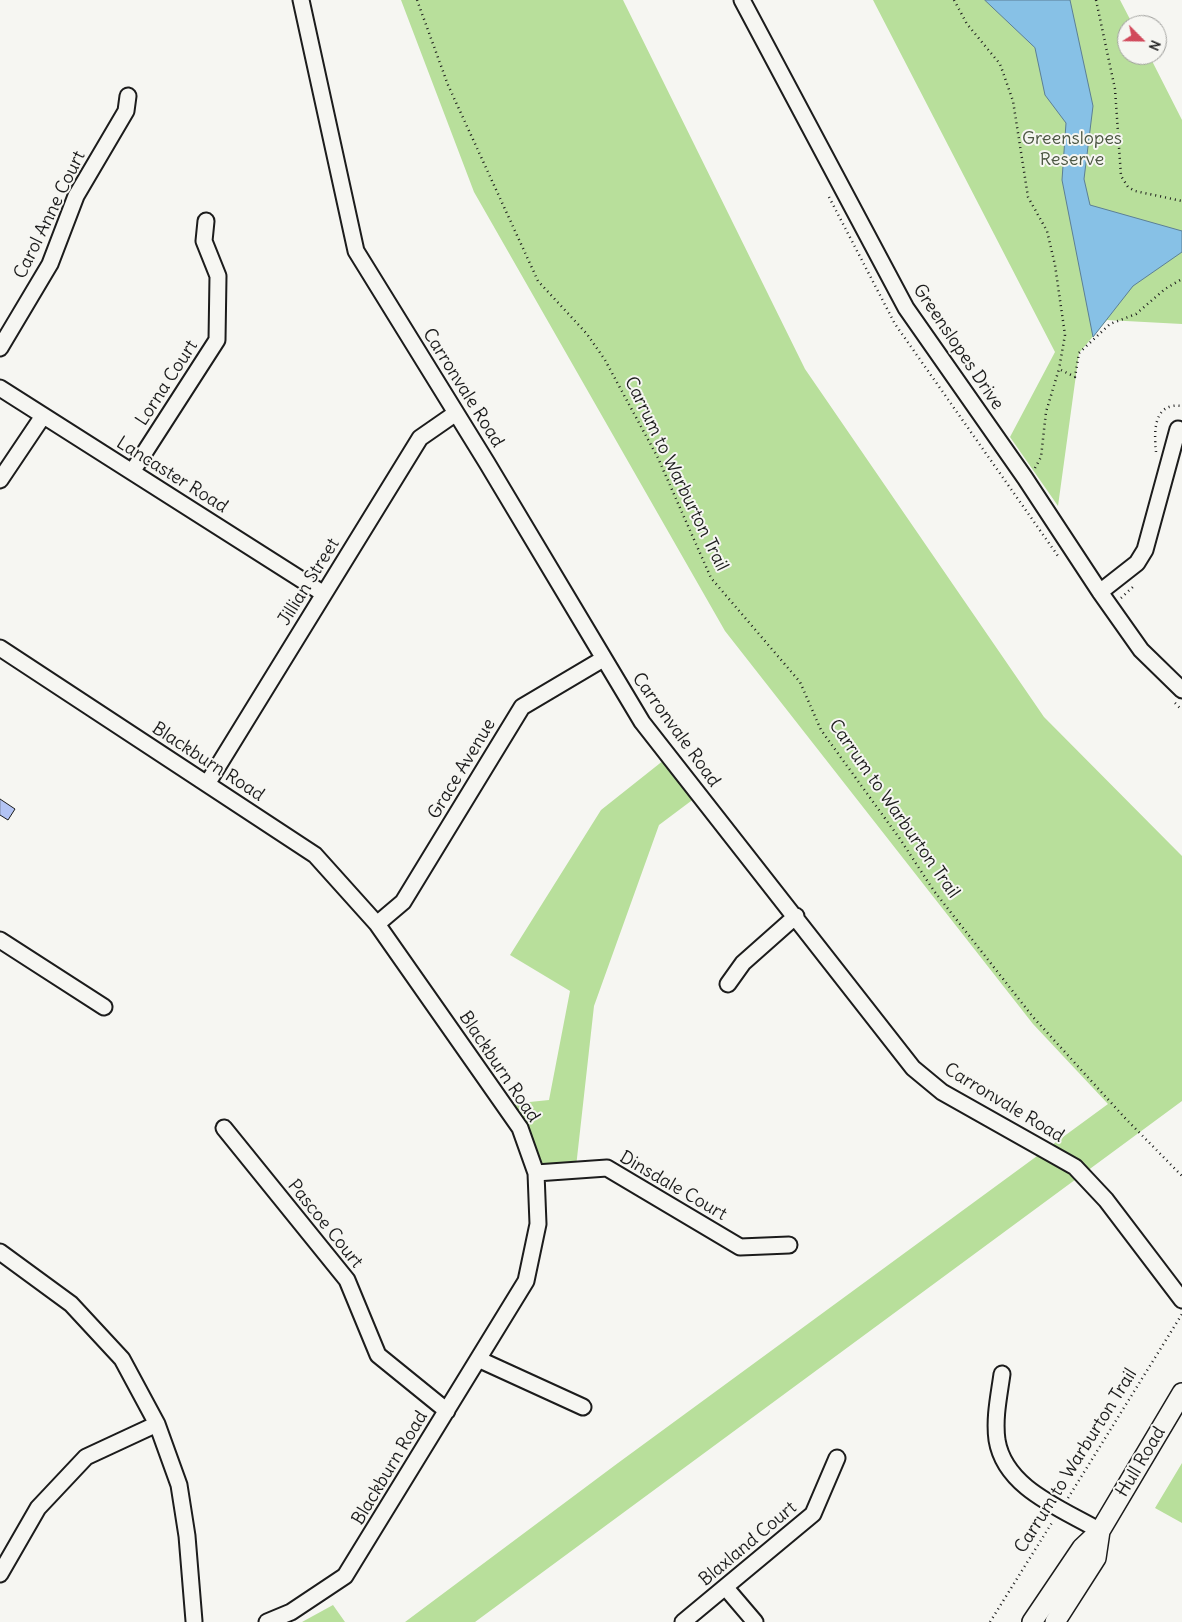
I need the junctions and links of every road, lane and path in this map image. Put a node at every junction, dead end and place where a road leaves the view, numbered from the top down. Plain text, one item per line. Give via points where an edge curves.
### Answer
1 (301, 0) edge
2 (417, 0) edge
3 (742, 0) edge
4 (954, 0) edge
5 (1096, 0) edge
6 (128, 96) dead end
7 (1182, 201) edge
8 (206, 221) dead end
9 (1182, 279) edge
10 (0, 348) edge
11 (1059, 369) junction
12 (0, 388) edge
13 (1182, 406) edge
14 (456, 413) junction
15 (43, 416) junction
16 (1178, 428) dead end
17 (1157, 456) dead end
18 (132, 472) junction
19 (1025, 478) junction
20 (0, 480) edge
21 (1136, 583) dead end
22 (1100, 592) junction
23 (324, 594) junction
24 (1126, 606) dead end
25 (0, 648) edge
26 (603, 659) junction
27 (1182, 690) edge
28 (207, 784) junction
29 (796, 916) junction
30 (377, 924) junction
31 (0, 940) edge
32 (728, 984) dead end
33 (104, 1006) dead end
34 (224, 1128) dead end
35 (536, 1172) junction
36 (1182, 1176) edge
37 (790, 1246) dead end
38 (0, 1252) edge
39 (1182, 1300) edge
40 (1182, 1314) edge
41 (478, 1359) junction
42 (1002, 1374) dead end
43 (1182, 1393) edge
44 (583, 1407) dead end
45 (447, 1411) junction
46 (157, 1424) junction
47 (837, 1458) dead end
48 (1061, 1508) junction
49 (1100, 1531) junction
50 (0, 1574) edge
51 (726, 1588) junction
52 (194, 1622) edge
53 (267, 1622) edge
54 (682, 1622) edge
55 (755, 1622) edge
56 (990, 1622) edge
57 (1032, 1622) edge
58 (1055, 1622) edge

1 - 14 street, Carronvale Road via 356,251
2 - 36 path, Carrum to Warburton Trail via 448,85 538,281 587,334 604,360 658,458 711,578 800,682 821,730 934,891 1027,1010
3 - 19 street, Greenslopes Drive via 906,308
4 - 11 path via 967,24 1000,64 1013,102 1028,197 1047,230 1056,266 1065,334
5 - 7 path via 1115,89 1121,176 1135,191
6 - 10 street, Carol Anne Court via 126,111 76,196 50,264
8 - 18 street, Lorna Court via 204,240 218,276 217,340
9 - 11 path via 1136,314 1110,324 1079,353 1075,377
11 - 19 path via 1046,412 1041,457 1036,468
12 - 15 street, Lancaster Road
13 - 17 path via 1168,408 1156,419
14 - 23 street, Jillian Street via 420,438
14 - 26 street, Carronvale Road
15 - 18 street, Lancaster Road
15 - 20 street
16 - 22 street via 1145,550 1137,562
18 - 23 street, Lancaster Road
19 - 22 street, Greenslopes Drive
21 - 24 path via 1120,598
22 - 27 street, Greenslopes Drive via 1141,650
23 - 28 street, Jillian Street
25 - 28 street, Blackburn Road
26 - 29 street, Carronvale Road via 642,722
26 - 30 street, Grace Avenue via 522,707 403,902
28 - 30 street, Blackburn Road via 314,855
29 - 32 street via 742,963
29 - 39 street, Carronvale Road via 913,1068 942,1092 1075,1167 1106,1200
30 - 35 street, Blackburn Road via 520,1128
31 - 33 street
34 - 45 street, Pascoe Court via 348,1280 378,1355
35 - 37 street, Dinsdale Court via 607,1168 740,1247
35 - 41 street, Blackburn Road via 538,1224 526,1281
38 - 46 street via 71,1304 122,1359
40 - 48 path, Carrum to Warburton Trail
41 - 44 street
41 - 45 street, Blackburn Road
42 - 48 street via 996,1409 997,1441 1010,1471 1028,1490
43 - 49 main road, Hull Road
45 - 53 street, Blackburn Road via 346,1576 291,1612
46 - 50 street via 86,1458 38,1508
46 - 52 street via 178,1485 188,1536
47 - 51 street, Blaxland Court via 813,1514
48 - 49 street
48 - 56 path, Carrum to Warburton Trail
49 - 57 main road, Hull Road via 1082,1548
49 - 58 main road, Hull Road via 1096,1558
51 - 54 street, Blaxland Court
51 - 55 street

